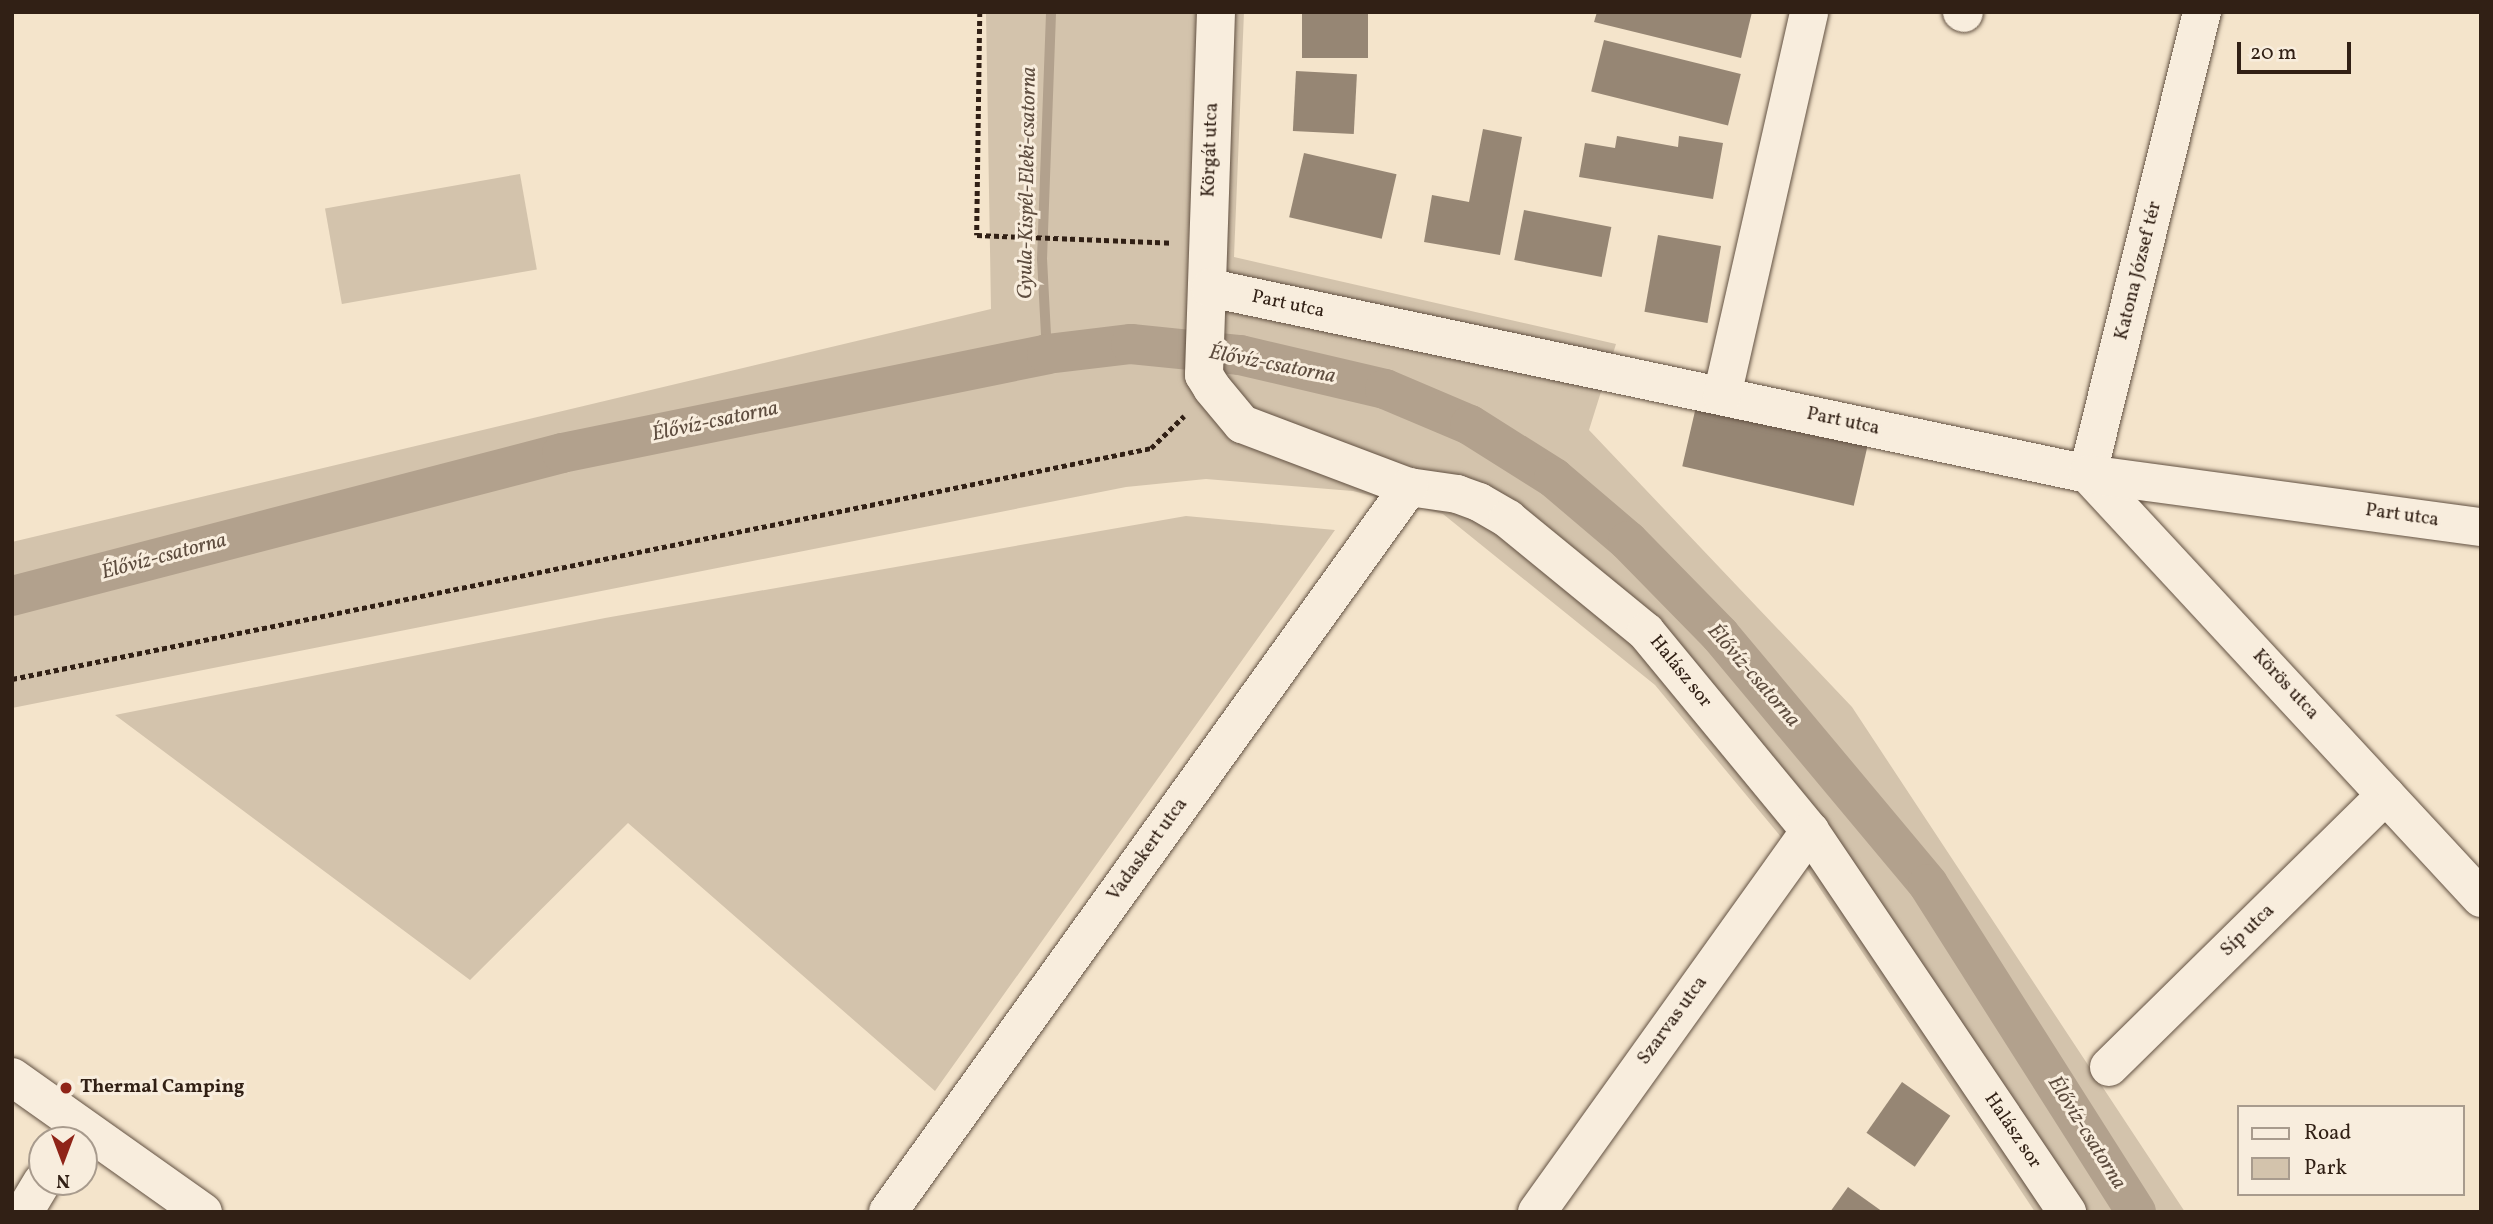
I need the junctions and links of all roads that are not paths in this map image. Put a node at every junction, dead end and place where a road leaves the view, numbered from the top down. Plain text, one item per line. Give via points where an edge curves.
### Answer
1 (1216, 12) edge
2 (1809, 12) edge
3 (2202, 12) edge
4 (1209, 307) junction
5 (1722, 396) junction
6 (2088, 474) junction
7 (1409, 487) junction
8 (2481, 527) edge
9 (2386, 795) junction
10 (1810, 831) junction
11 (2481, 898) edge
12 (2109, 1067) dead end
13 (12, 1077) edge
14 (67, 1126) edge
15 (98, 1147) edge
16 (34, 1196) edge
17 (24, 1212) edge
18 (203, 1212) edge
19 (888, 1212) edge
20 (1536, 1212) edge
21 (2067, 1212) edge

1 - 4 street, Körgát utca
2 - 5 street
3 - 6 street, Katona József tér
4 - 5 street, Part utca
4 - 7 street, Halász sor via 1208,382 1242,424
5 - 6 street, Part utca
6 - 8 street, Part utca
6 - 9 street, Körös utca
7 - 10 street, Halász sor via 1457,494 1508,519 1646,632
7 - 19 street, Vadaskert utca
9 - 11 street, Körös utca
9 - 12 street, Síp utca
10 - 20 street, Szarvas utca
10 - 21 street, Halász sor
13 - 14 street
15 - 18 street
16 - 17 street

